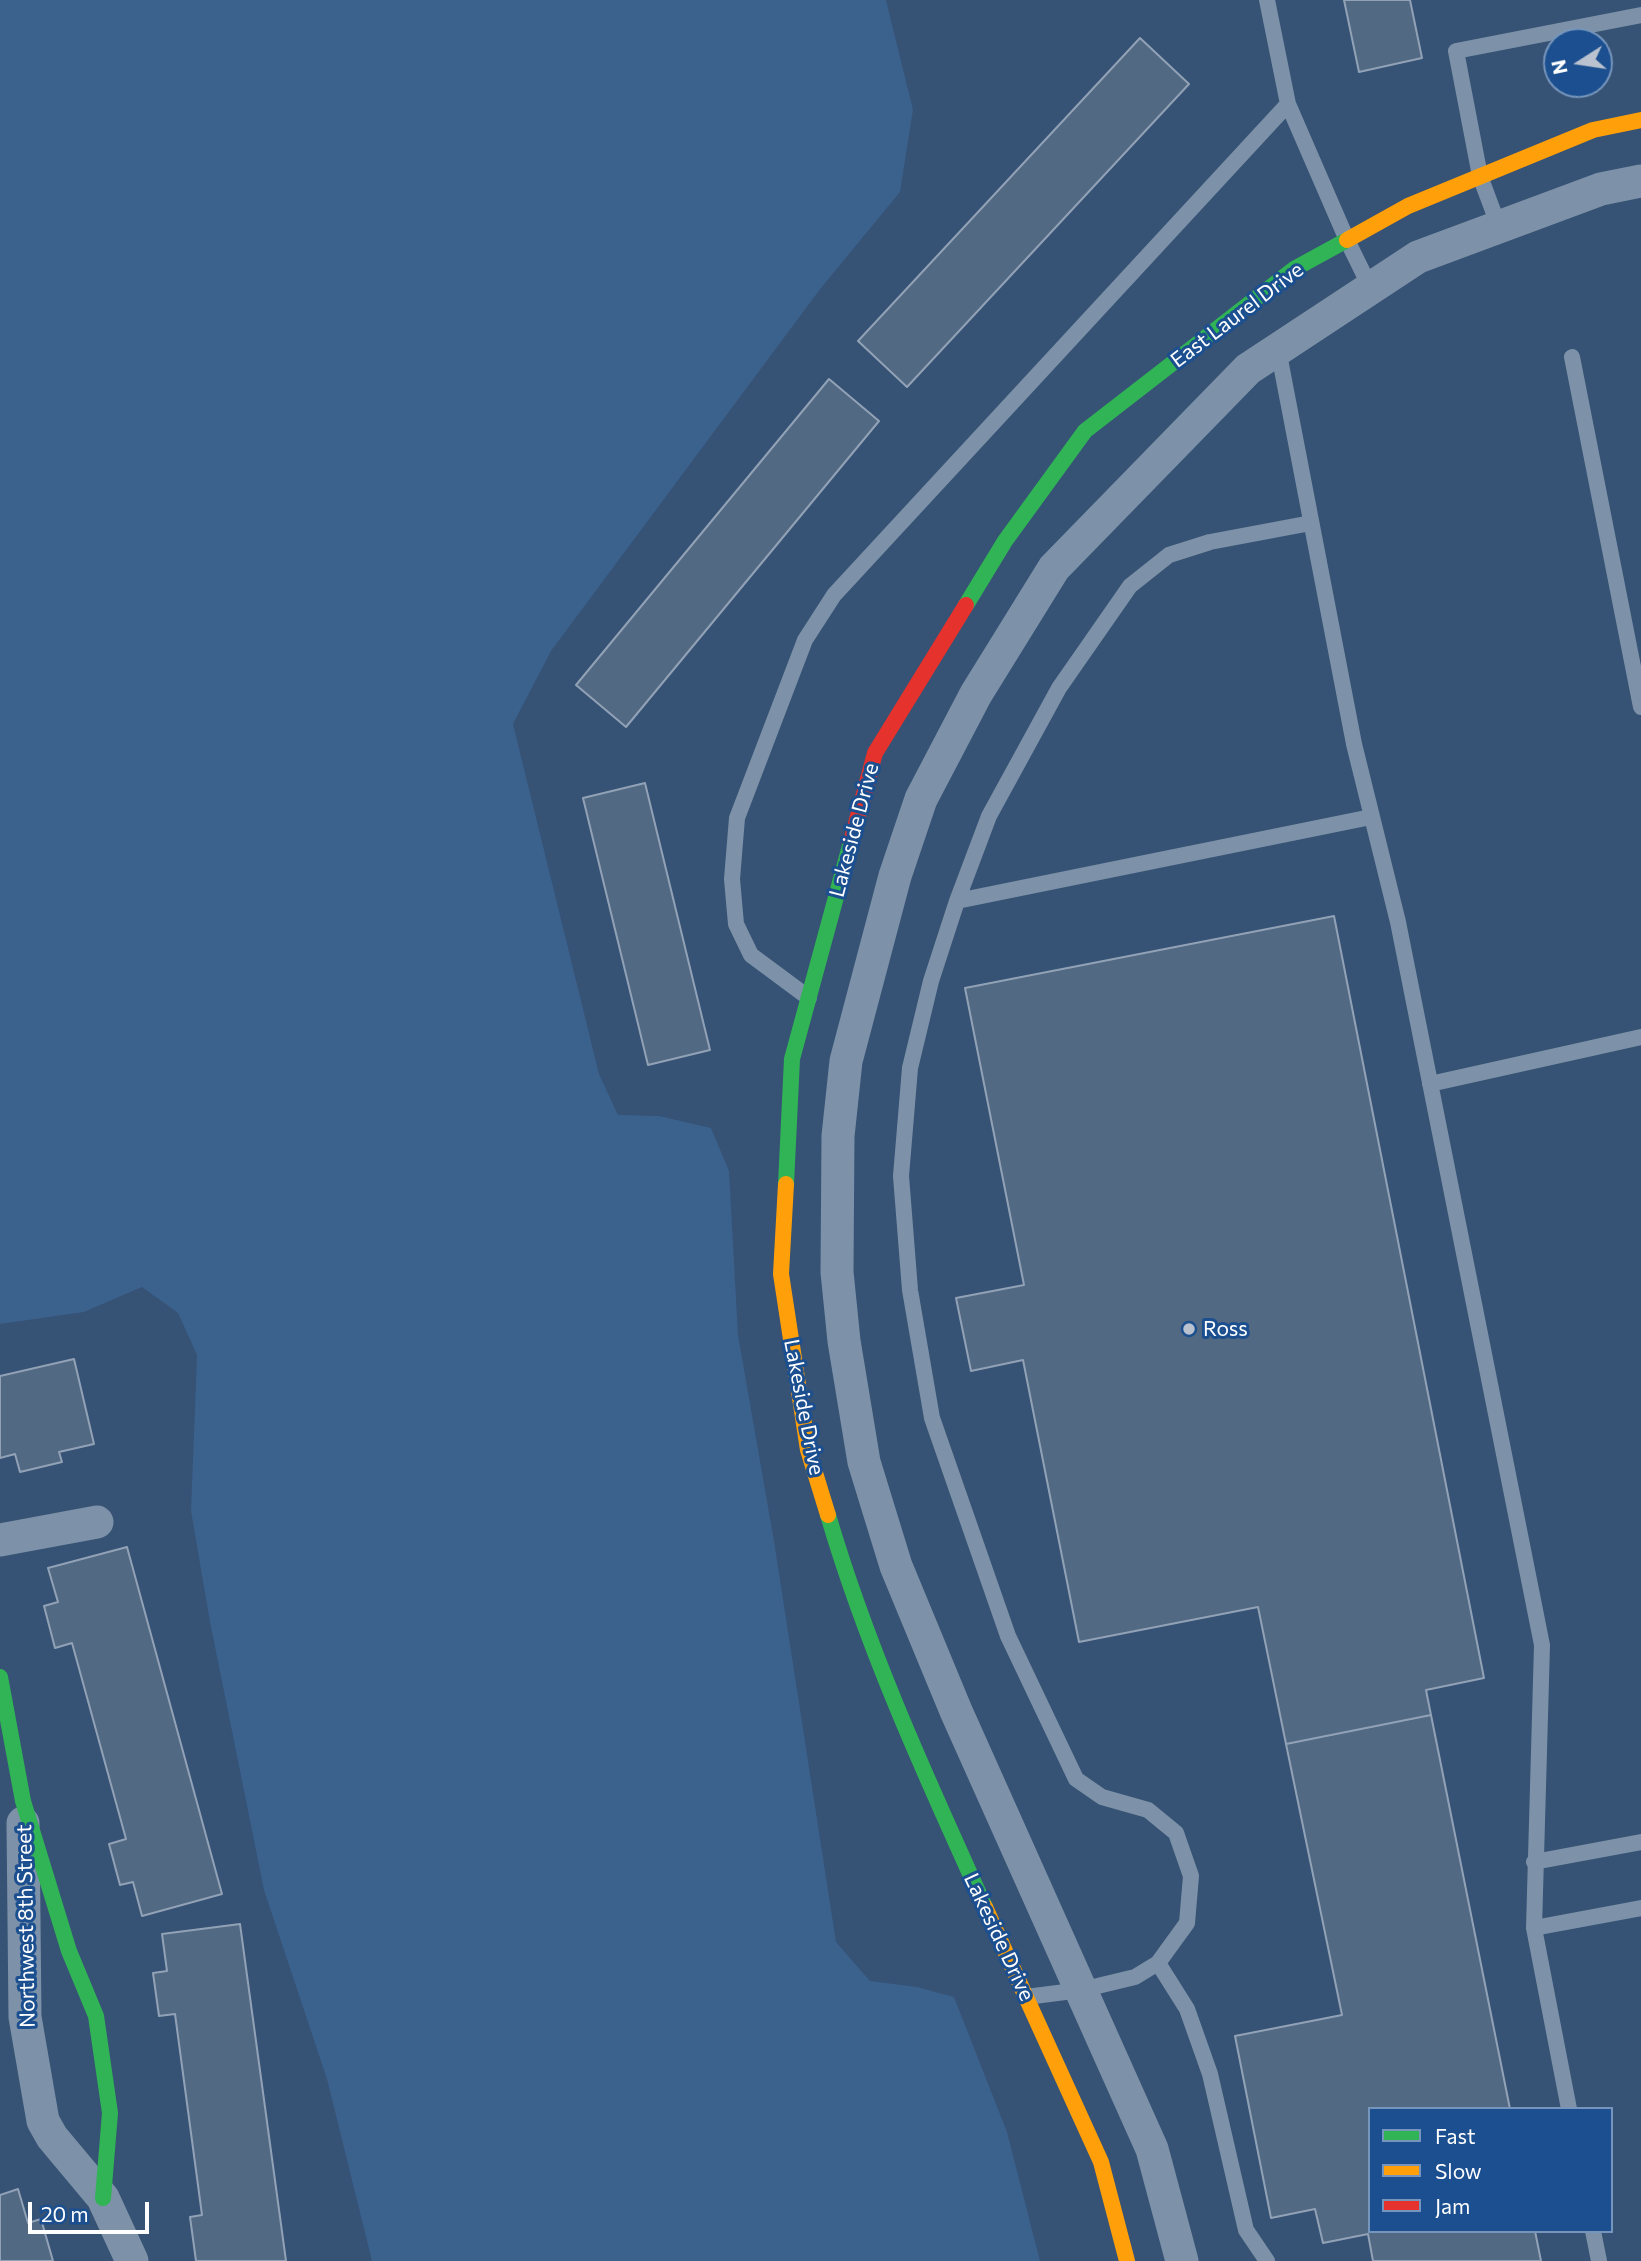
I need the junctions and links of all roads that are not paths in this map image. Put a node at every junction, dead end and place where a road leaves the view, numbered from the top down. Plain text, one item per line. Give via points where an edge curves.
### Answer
1 (1267, 0) edge
2 (1641, 15) edge
3 (1288, 104) junction
4 (1641, 120) edge
5 (1479, 176) junction
6 (1641, 181) edge
7 (1499, 227) junction
8 (1347, 240) junction
9 (1371, 289) junction
10 (1278, 349) junction
11 (1572, 357) dead end
12 (1311, 523) junction
13 (1005, 541) joint
14 (1641, 707) edge
15 (1371, 817) junction
16 (957, 901) junction
17 (809, 998) junction
18 (1641, 1037) edge
19 (1430, 1084) junction
20 (97, 1521) dead end
21 (0, 1540) edge
22 (0, 1677) edge
23 (23, 1801) junction
24 (1641, 1842) edge
25 (1534, 1862) junction
26 (1641, 1908) edge
27 (1534, 1928) junction
28 (1158, 1962) junction
29 (1081, 1990) junction
30 (1026, 1997) junction
31 (1569, 2107) edge
32 (103, 2198) junction
33 (1593, 2233) edge
34 (132, 2261) edge
35 (1127, 2261) edge
36 (1182, 2261) edge
37 (1267, 2261) edge
38 (1599, 2261) edge

1 - 3 lane
2 - 5 lane via 1456,51
3 - 8 lane
3 - 17 lane via 834,595 805,640 737,818 732,879 736,924 751,955
4 - 5 street, East Laurel Drive via 1593,130
5 - 7 lane
5 - 8 street, East Laurel Drive via 1408,206
6 - 7 street via 1601,189
7 - 9 street via 1418,257
8 - 9 lane
8 - 13 street, East Laurel Drive via 1294,269 1085,431
9 - 10 street
10 - 12 lane
10 - 29 street via 1248,369 1054,568 976,694 920,799 846,1061 838,1136 837,1272 864,1462 896,1566 956,1712
11 - 14 lane
12 - 15 lane
12 - 16 lane via 1210,542 1169,555 1130,586 1059,688 989,816
13 - 17 street, Lakeside Drive via 875,753
15 - 16 lane
15 - 19 lane via 1398,922
16 - 28 lane via 910,1068 901,1176 911,1290 932,1418 1008,1636 1076,1779 1102,1797 1148,1810 1176,1833 1191,1876 1186,1923
17 - 30 street, Lakeside Drive via 792,1059 780,1274 808,1450 846,1577 908,1738
18 - 19 lane
19 - 25 lane via 1542,1645
20 - 21 street
22 - 23 street, Northwest 8th Street
23 - 32 street, Northwest 8th Street via 69,1951 96,2016 110,2113
23 - 32 street, Northwest 8th Street via 25,2017 43,2121
24 - 25 lane
25 - 27 lane
26 - 27 lane
27 - 31 lane
28 - 29 lane via 1135,1977
28 - 37 lane via 1187,2009 1210,2074 1247,2230
29 - 30 lane
29 - 36 street via 1152,2149
30 - 35 street, Lakeside Drive via 1101,2162
32 - 34 street, Northwest 8th Street
33 - 38 lane

